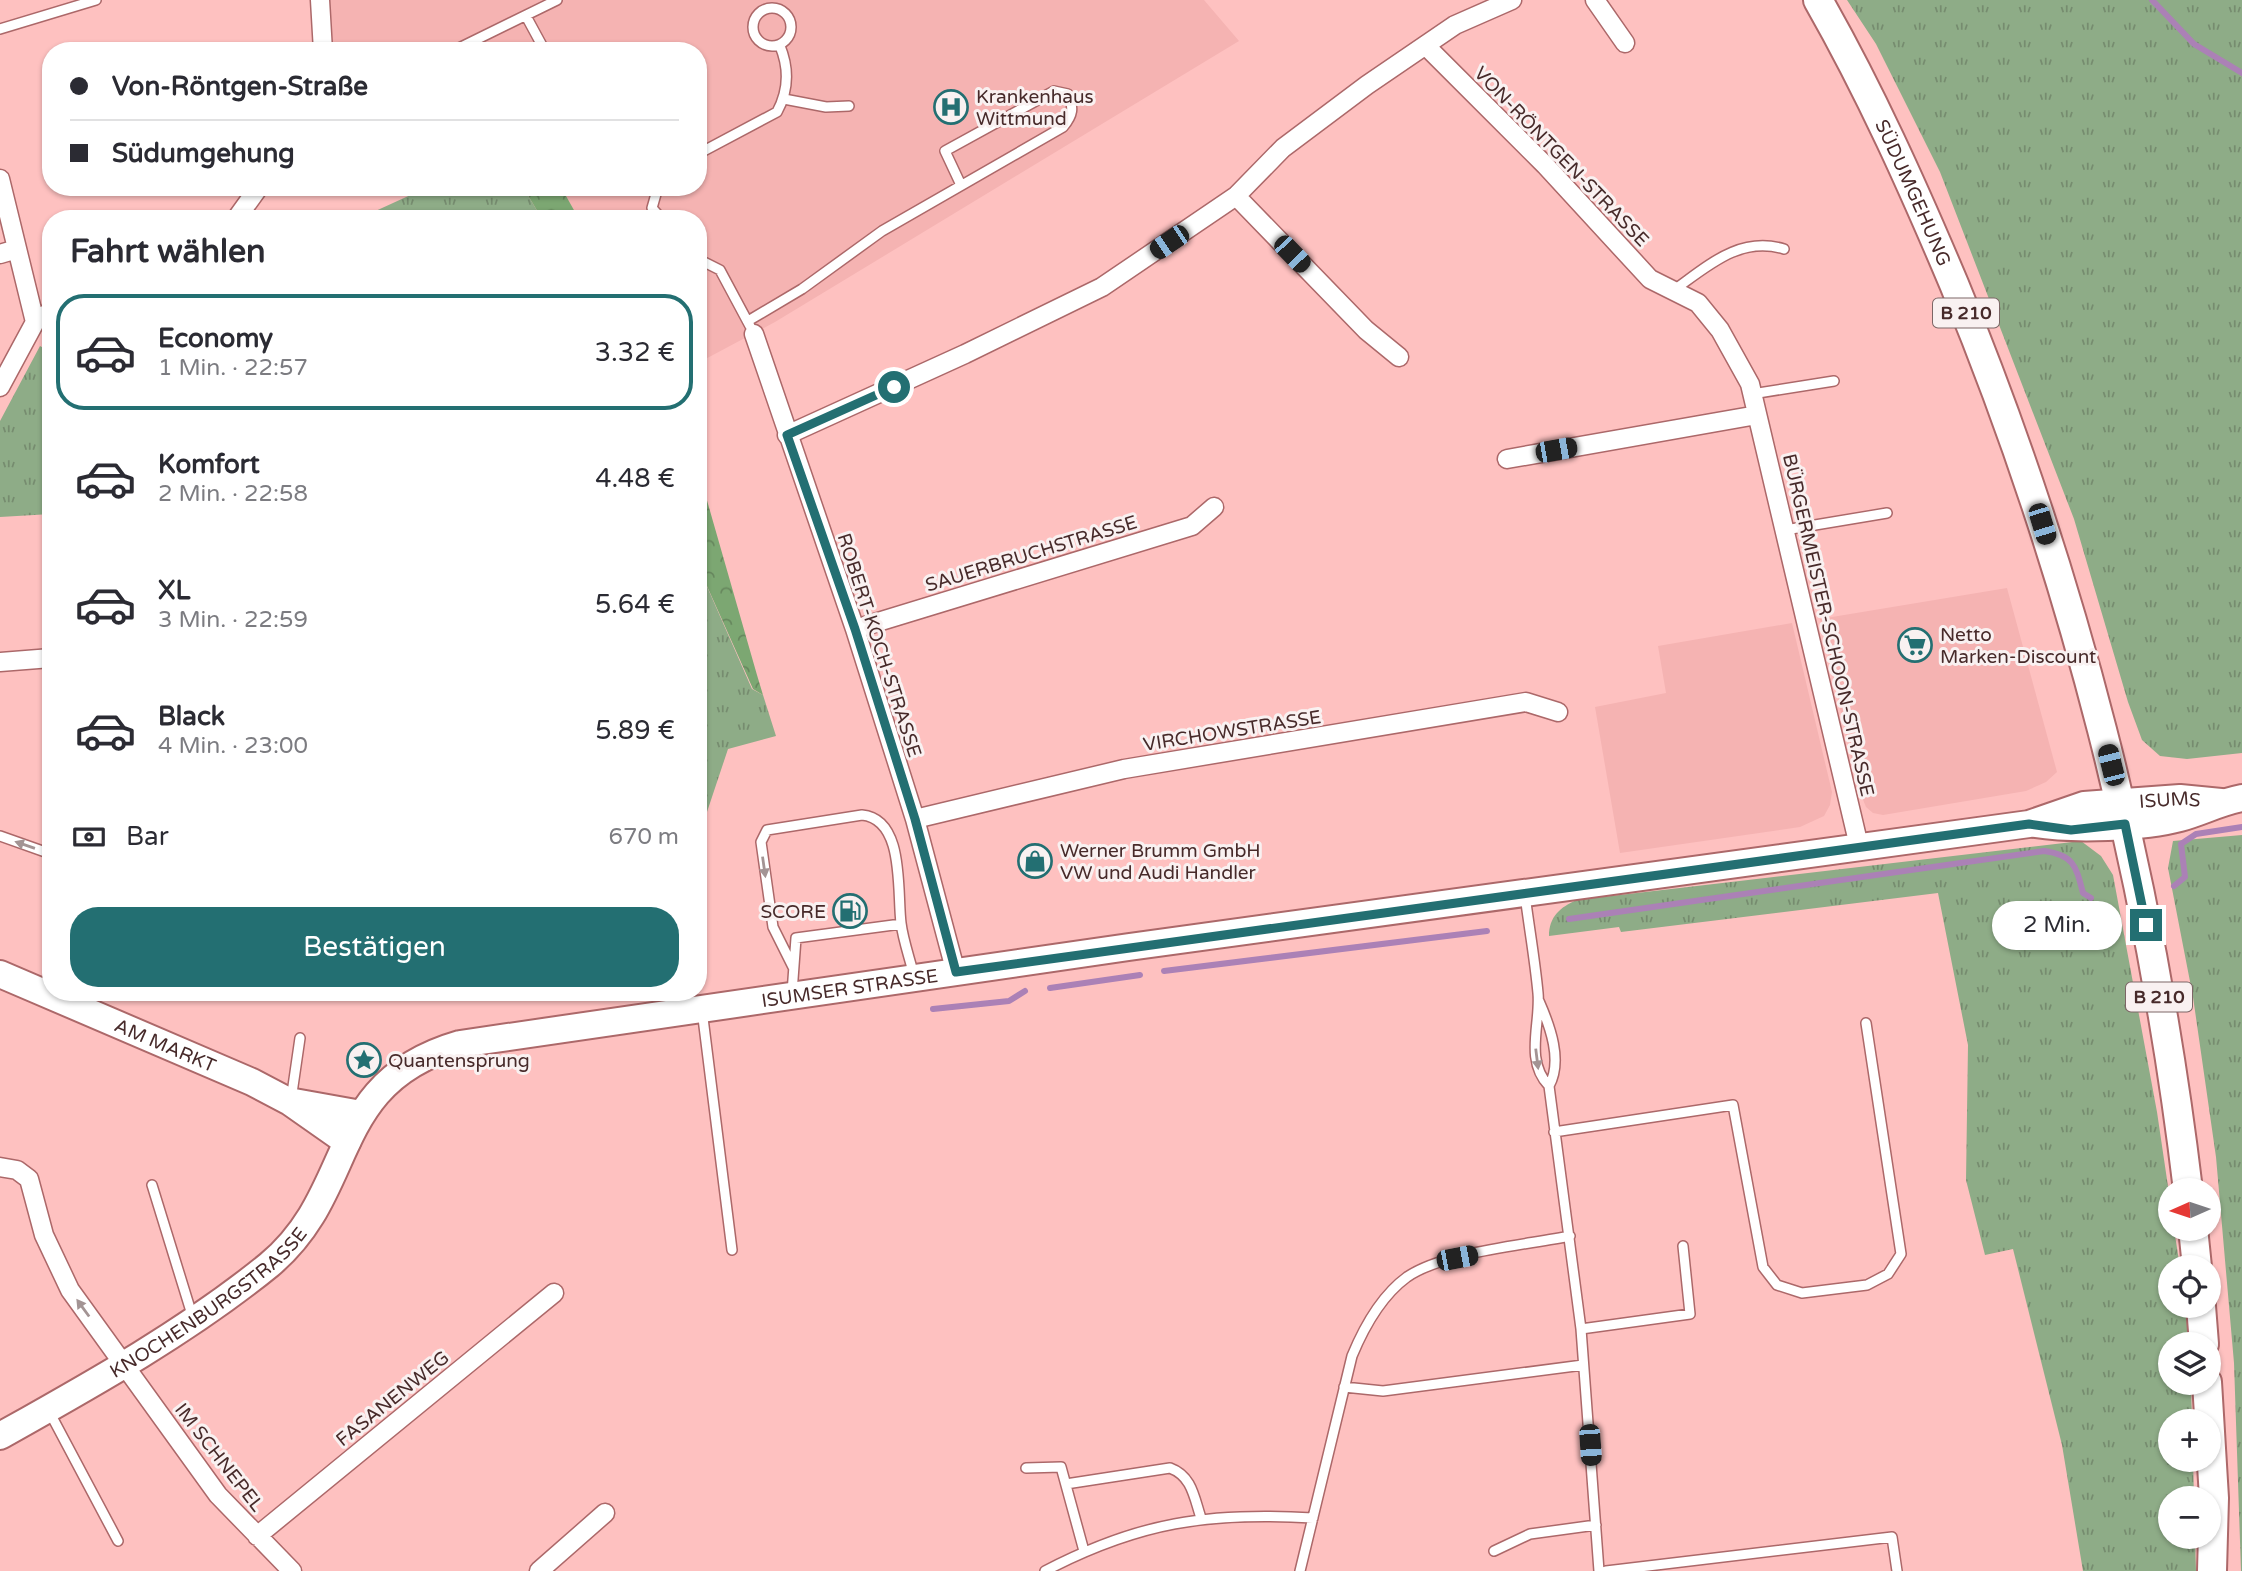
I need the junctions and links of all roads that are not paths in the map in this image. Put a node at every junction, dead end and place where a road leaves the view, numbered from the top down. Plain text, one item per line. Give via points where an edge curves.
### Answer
1 (96, 0) edge
2 (320, 0) edge
3 (557, 0) edge
4 (1512, 0) edge
5 (1595, 0) edge
6 (1818, 0) edge
7 (526, 16) junction
8 (0, 29) edge
9 (322, 42) edge
10 (472, 42) edge
11 (540, 42) edge
12 (1625, 43) dead end
13 (779, 46) junction
14 (1426, 46) junction
15 (784, 99) junction
16 (849, 106) dead end
17 (707, 149) edge
18 (0, 179) edge
19 (960, 183) junction
20 (1236, 196) junction
21 (1784, 249) dead end
22 (8, 251) edge
23 (707, 264) edge
24 (1672, 291) junction
25 (1698, 303) joint
26 (42, 317) edge
27 (35, 322) junction
28 (751, 327) junction
29 (1399, 356) dead end
30 (1833, 381) dead end
31 (0, 387) edge
32 (1752, 394) junction
33 (1757, 415) junction
34 (787, 435) junction
35 (1507, 459) dead end
36 (1214, 507) dead end
37 (1887, 513) dead end
38 (1785, 530) junction
39 (855, 629) junction
40 (42, 659) edge
41 (0, 662) edge
42 (1558, 712) dead end
43 (2231, 800) edge
44 (2122, 813) junction
45 (915, 819) junction
46 (0, 836) edge
47 (1859, 846) junction
48 (42, 851) edge
49 (1524, 894) junction
50 (901, 924) junction
51 (793, 967) junction
52 (956, 972) junction
53 (0, 974) edge
54 (915, 978) junction
55 (42, 987) edge
56 (1541, 992) junction
57 (792, 995) junction
58 (90, 1001) edge
59 (702, 1008) junction
60 (1867, 1023) dead end
61 (300, 1038) dead end
62 (1549, 1086) junction
63 (290, 1102) junction
64 (361, 1114) junction
65 (1554, 1132) junction
66 (346, 1142) junction
67 (0, 1167) edge
68 (2186, 1178) edge
69 (152, 1185) dead end
70 (1570, 1236) junction
71 (1683, 1246) dead end
72 (732, 1250) dead end
73 (554, 1293) dead end
74 (194, 1319) junction
75 (1581, 1329) junction
76 (123, 1363) junction
77 (1583, 1365) junction
78 (1344, 1387) junction
79 (2208, 1395) edge
80 (48, 1408) junction
81 (0, 1436) edge
82 (1026, 1468) dead end
83 (1066, 1484) junction
84 (605, 1513) dead end
85 (1201, 1518) junction
86 (1313, 1518) junction
87 (1596, 1525) junction
88 (257, 1536) junction
89 (118, 1541) dead end
90 (1084, 1551) junction
91 (1494, 1551) dead end
92 (292, 1571) edge
93 (539, 1571) edge
94 (1045, 1571) edge
95 (1300, 1571) edge
96 (1599, 1571) edge
97 (1606, 1571) edge
98 (1897, 1571) edge
99 (2213, 1571) edge

1 - 8 lane
2 - 9 street
3 - 7 lane
4 - 14 street via 1455,25
5 - 12 street
6 - 44 main road, SÜDUMGEHUNG / B 210 via 1921,206 2026,471 2090,682
7 - 10 lane
7 - 11 lane
13 - 13 lane via 792,31 789,18 779,9 766,9 756,16 754,34 762,44
13 - 15 lane via 787,67
14 - 20 street via 1312,124
14 - 24 street, VON-RÖNTGEN-STRASSE via 1650,279
15 - 16 lane via 825,107
15 - 17 lane via 778,111
18 - 22 street
19 - 19 lane via 1063,127 1071,118 1073,105 1068,94 1054,91 945,151
19 - 28 lane via 842,258
20 - 29 street via 1366,330
20 - 34 street via 1102,286
21 - 24 lane via 1767,244 1730,251
22 - 27 street
23 - 28 lane via 720,270
24 - 25 street, VON-RÖNTGEN-STRASSE
25 - 32 street, BÜRGERMEISTER-SCHOON-STRASSE via 1720,330
26 - 27 street
27 - 31 street
28 - 34 street, ROBERT-KOCH-STRASSE
30 - 32 lane
32 - 33 street, BÜRGERMEISTER-SCHOON-STRASSE
33 - 35 street
33 - 38 street, BÜRGERMEISTER-SCHOON-STRASSE
34 - 39 street, ROBERT-KOCH-STRASSE
36 - 39 street, SAUERBRUCHSTRASSE via 1192,526
37 - 38 lane
38 - 47 street, BÜRGERMEISTER-SCHOON-STRASSE
39 - 45 street, ROBERT-KOCH-STRASSE
40 - 41 street
42 - 45 street, VIRCHOWSTRASSE via 1526,702 1138,766
43 - 44 street, ISUMS via 2179,818
44 - 47 street, ISUMSER STRASSE via 2071,830 2029,824
44 - 68 main road, B 210 via 2151,948
45 - 52 street, ROBERT-KOCH-STRASSE
48 -> 46 lane
47 - 49 street, ISUMSER STRASSE
49 - 52 street, ISUMSER STRASSE
49 - 56 lane
50 - 51 lane via 796,938
50 -> 51 lane via 900,887 885,824 874,816 767,830 761,842 773,927
50 - 54 lane
51 - 57 lane
52 - 54 street, ISUMSER STRASSE
53 - 55 street, AM MARKT
54 - 57 street, ISUMSER STRASSE
56 - 62 lane via 1551,1027 1556,1074
56 -> 62 lane via 1533,1029 1539,1076
57 - 59 street, ISUMSER STRASSE
58 - 63 street, AM MARKT
59 - 64 street, ISUMSER STRASSE via 489,1037 433,1052 383,1084
59 - 72 lane
60 - 65 lane via 1901,1254 1888,1273 1867,1285 1802,1293 1777,1285 1763,1268 1733,1105
61 - 63 lane
62 - 65 lane
63 - 64 street, AM MARKT
63 - 66 street, AM MARKT
64 - 66 street, KNOCHENBURGSTRASSE
65 - 70 lane
66 - 74 street, KNOCHENBURGSTRASSE via 318,1205 296,1239 269,1265
76 -> 67 street, IM SCHNEPEL via 54,1260 29,1179 17,1170
69 - 74 lane
70 - 75 lane
70 - 78 lane via 1457,1258 1408,1277 1361,1334
71 - 75 lane via 1690,1314
73 - 88 street, FASANENWEG
74 - 76 street, KNOCHENBURGSTRASSE
75 - 77 lane
76 - 80 street, KNOCHENBURGSTRASSE
76 - 88 street, IM SCHNEPEL via 218,1495
77 - 78 lane via 1383,1391
77 - 87 lane
78 - 86 lane
79 - 99 main road
80 - 81 street, KNOCHENBURGSTRASSE
80 - 89 lane
82 - 83 lane via 1061,1467
83 - 85 lane via 1170,1468 1190,1483
83 - 90 lane
84 - 93 street
85 - 86 lane
85 - 90 lane via 1153,1527
86 - 95 lane
87 - 91 lane via 1531,1534
87 - 96 lane
88 - 92 street, IM SCHNEPEL
90 - 94 lane
97 - 98 lane via 1892,1536

